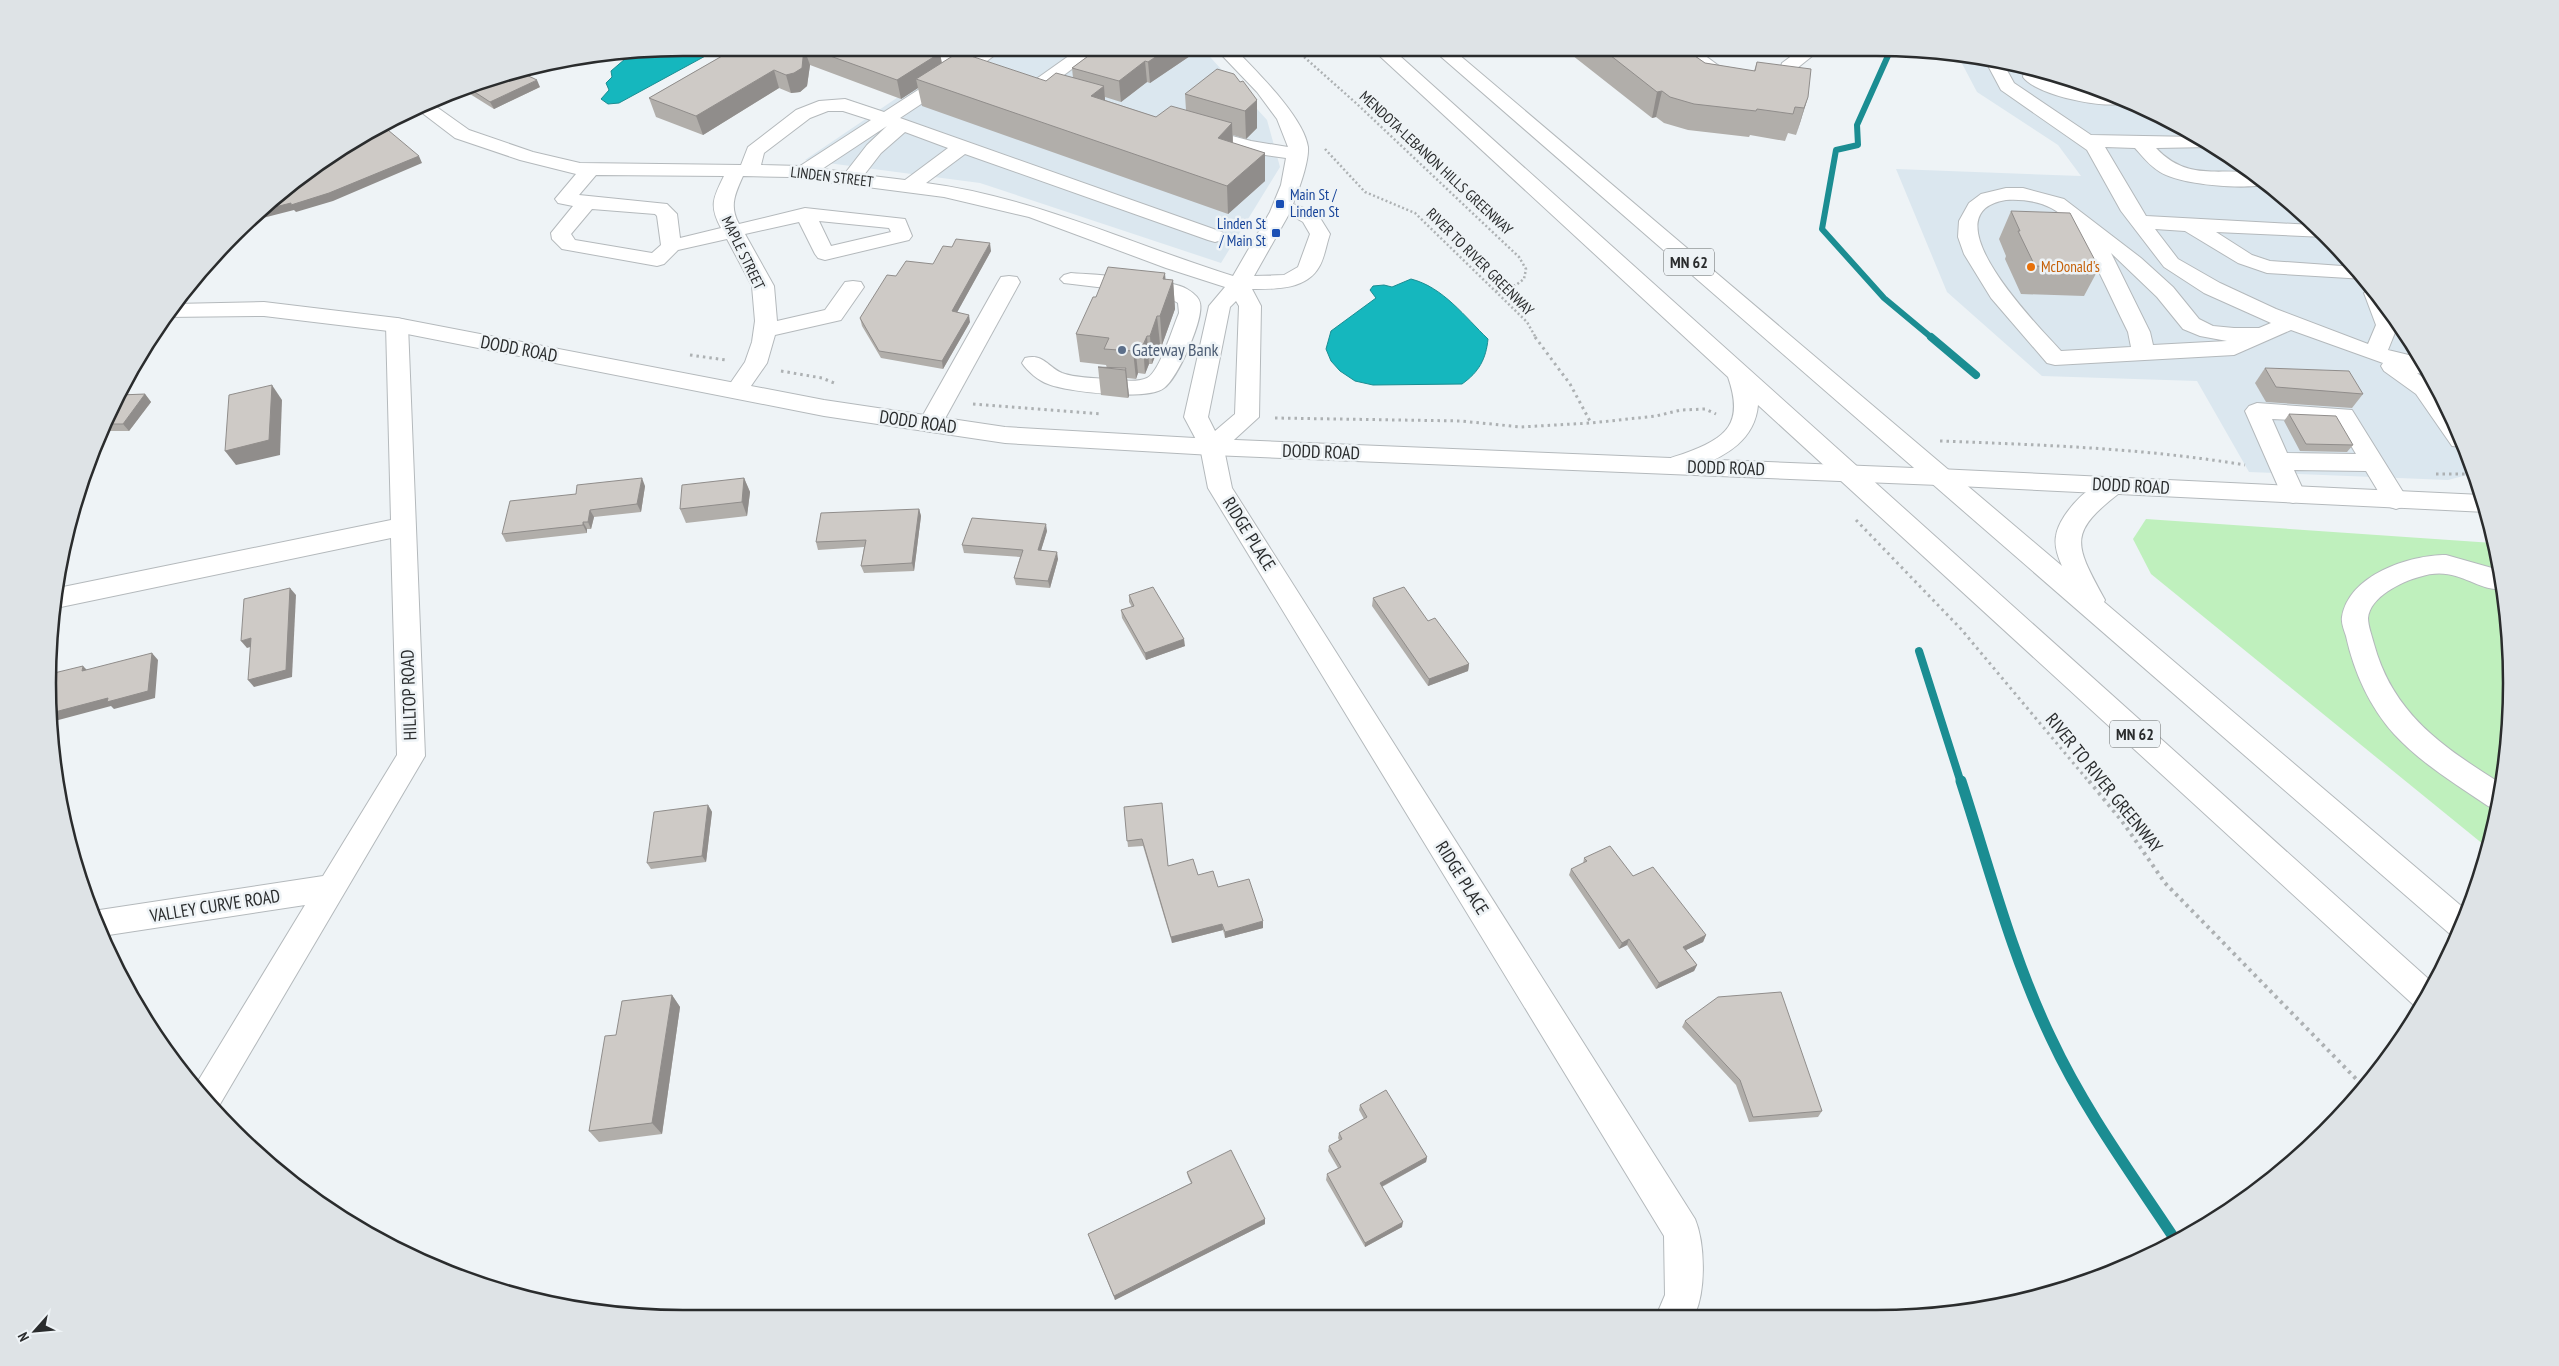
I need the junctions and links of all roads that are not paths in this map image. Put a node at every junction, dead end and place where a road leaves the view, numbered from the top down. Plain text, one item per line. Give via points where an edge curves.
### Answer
1 (941, 56) edge
2 (982, 56) edge
3 (1072, 56) edge
4 (1232, 56) edge
5 (1389, 56) edge
6 (1449, 56) edge
7 (1695, 56) edge
8 (1803, 56) edge
9 (967, 65) junction
10 (1997, 68) edge
11 (2032, 77) edge
12 (1020, 80) junction
13 (1729, 80) edge
14 (1784, 86) edge
15 (1056, 91) edge
16 (2096, 97) edge
17 (430, 110) edge
18 (894, 122) junction
19 (1188, 130) edge
20 (2088, 141) junction
21 (2140, 142) junction
22 (2193, 143) edge
23 (964, 146) junction
24 (1297, 153) junction
25 (591, 169) junction
26 (742, 171) junction
27 (803, 173) junction
28 (1041, 174) junction
29 (2247, 178) edge
30 (851, 179) junction
31 (909, 186) junction
32 (587, 203) junction
33 (1001, 204) junction
34 (1134, 206) junction
35 (1282, 207) junction
36 (805, 214) dead end
37 (2139, 222) junction
38 (2190, 225) junction
39 (732, 230) junction
40 (2089, 230) junction
41 (2310, 231) edge
42 (1215, 236) dead end
43 (1100, 237) junction
44 (671, 246) junction
45 (2350, 273) edge
46 (1072, 279) dead end
47 (1009, 282) dead end
48 (1240, 284) junction
49 (853, 287) dead end
50 (179, 311) edge
51 (2384, 316) edge
52 (2290, 322) junction
53 (398, 325) junction
54 (764, 331) junction
55 (2261, 336) junction
56 (2144, 353) junction
57 (2375, 354) junction
58 (1033, 362) dead end
59 (2415, 364) edge
60 (1738, 374) junction
61 (736, 391) junction
62 (2441, 413) edge
63 (930, 424) junction
64 (2268, 435) junction
65 (2292, 436) dead end
66 (1212, 447) junction
67 (2374, 463) junction
68 (2280, 465) junction
69 (1672, 466) junction
70 (1846, 473) junction
71 (1938, 476) junction
72 (2113, 485) junction
73 (2293, 494) junction
74 (2396, 500) junction
75 (2476, 504) edge
76 (404, 526) junction
77 (2493, 577) edge
78 (63, 597) edge
79 (2102, 617) junction
80 (2493, 794) edge
81 (332, 888) junction
82 (2456, 920) edge
83 (104, 922) edge
84 (2421, 992) edge
85 (210, 1093) edge
86 (1678, 1310) edge

1 - 9 main road
2 - 9 main road
3 - 12 main road
4 - 24 main road via 1286,118 1298,147
5 - 60 main road, MN 62
6 - 71 main road, MN 62
7 - 13 main road
8 - 14 main road via 1788,67
9 - 12 main road
9 - 18 main road
10 - 20 main road via 2007,86
11 - 16 main road via 2051,89
12 - 15 main road
17 - 25 main road, LINDEN STREET via 462,134 527,156
18 - 23 main road, MAPLE STREET
18 - 26 main road, MAPLE STREET via 845,105 826,105 802,114 755,151
18 - 27 main road
18 - 30 main road
19 - 24 main road via 1244,146
20 - 21 main road
20 - 37 main road via 2095,147
21 - 22 main road
21 - 29 main road via 2157,161 2172,171
23 - 28 main road, MAPLE STREET
23 - 31 main road
24 - 35 main road, RIDGE PLACE via 1291,185
25 - 26 main road, LINDEN STREET
25 - 32 main road via 565,198
26 - 27 main road, LINDEN STREET
26 - 39 main road, MAPLE STREET via 724,196 723,213
27 - 30 main road, LINDEN STREET
28 - 33 main road
28 - 34 main road, MAPLE STREET
30 - 31 main road, LINDEN STREET
31 - 33 main road, LINDEN STREET
32 - 44 main road via 660,208 667,214
32 - 44 main road via 561,233 562,240 569,245 656,260
33 - 43 main road, LINDEN STREET via 1035,212
34 - 42 main road, MAPLE STREET
34 - 43 main road
35 - 48 main road, RIDGE PLACE
35 - 48 main road, LINDEN STREET via 1304,212 1314,220 1320,234 1306,271 1279,281
36 - 39 main road
37 - 38 main road
37 - 52 main road via 2171,264 2212,288
38 - 41 main road
38 - 45 main road via 2245,259 2267,267
39 - 44 main road
39 - 54 main road, MAPLE STREET via 763,286
40 - 55 main road via 2114,244 2166,294 2191,324 2227,335
40 - 56 main road via 2140,332
40 - 56 main road via 2064,207 2032,194 2004,193 1989,197 1972,209 1967,227 1986,277 2055,358
43 - 48 main road, LINDEN STREET
46 - 58 main road via 1166,289 1179,293 1189,302 1190,313 1166,372 1155,384 1132,388 1055,379
47 - 63 main road
48 - 66 main road, RIDGE PLACE via 1220,306 1196,417
48 - 66 main road via 1250,306 1248,417
49 - 54 main road via 833,316
50 - 53 main road, DODD ROAD via 264,309
51 - 57 main road via 2387,325
52 - 55 main road
52 - 57 main road
53 - 61 main road, DODD ROAD
53 - 76 main road, HILLTOP ROAD
54 - 61 main road, MAPLE STREET via 756,363
55 - 56 main road via 2234,348
57 - 59 main road
57 - 62 main road via 2424,388
60 - 69 main road via 1747,405 1737,431 1716,449
60 - 70 main road, MN 62
61 - 63 main road, DODD ROAD
63 - 66 main road, DODD ROAD via 1005,435
64 - 65 main road
64 - 67 main road via 2257,411 2344,415 2348,438
64 - 68 main road
66 - 69 main road, DODD ROAD
66 - 86 main road, RIDGE PLACE via 1220,488 1682,1232 1684,1296
67 - 68 main road
67 - 74 main road
68 - 73 main road
69 - 70 main road, DODD ROAD
70 - 71 main road, DODD ROAD
70 - 84 main road, MN 62
71 - 72 main road, DODD ROAD
71 - 79 main road, MN 62
72 - 73 main road, DODD ROAD
72 - 79 main road via 2080,512 2071,526 2067,542 2071,562
73 - 74 main road, DODD ROAD
74 - 75 main road, DODD ROAD
76 - 78 main road
76 - 81 main road, HILLTOP ROAD via 411,756
77 - 80 main road via 2459,566 2436,564 2409,570 2385,580 2364,599 2355,618 2364,657 2378,692 2405,727 2458,771
79 - 82 main road, MN 62
81 - 83 main road, VALLEY CURVE ROAD
81 - 85 main road, HILLTOP ROAD

